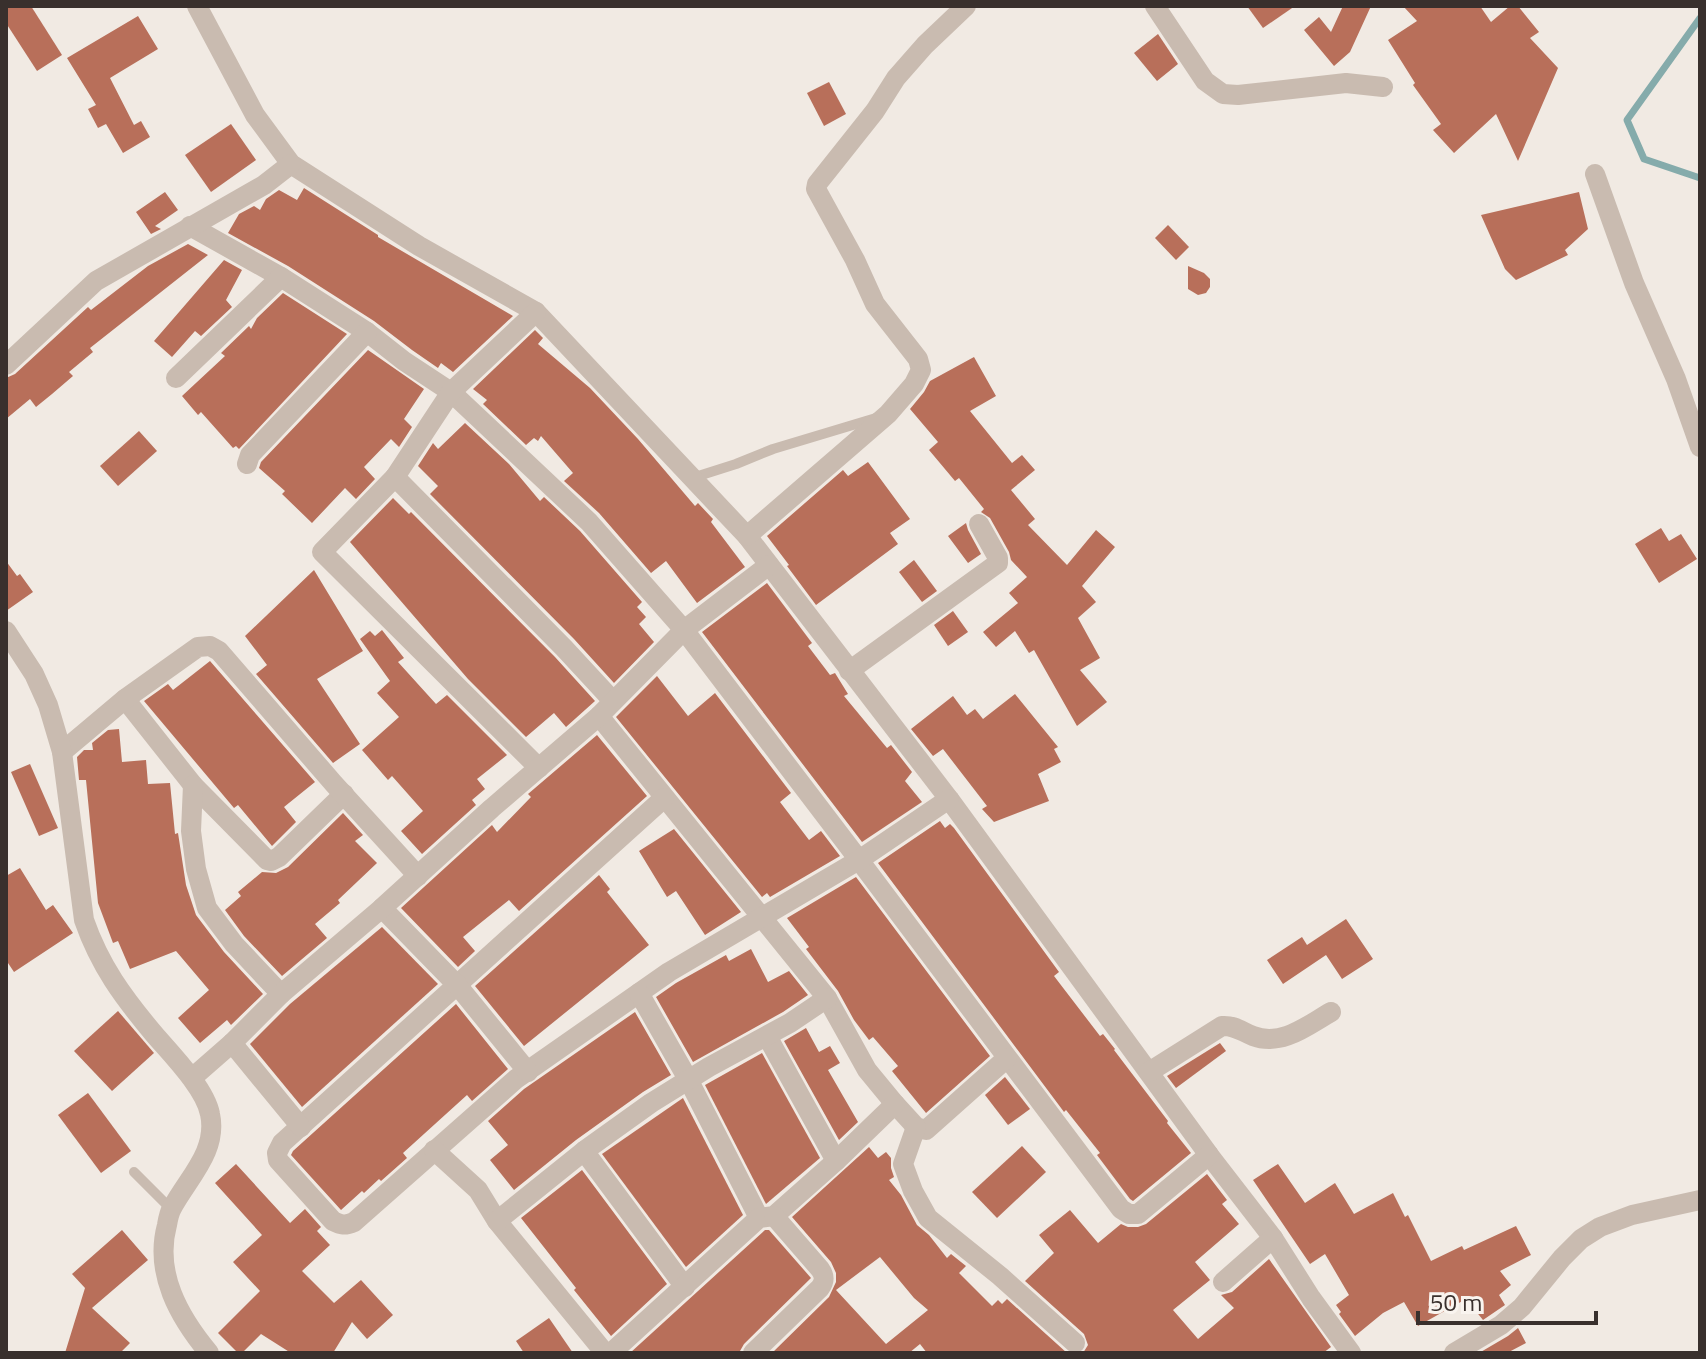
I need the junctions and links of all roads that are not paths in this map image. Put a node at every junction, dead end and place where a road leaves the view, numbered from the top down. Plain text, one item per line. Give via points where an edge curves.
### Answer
1 (197, 6) edge
2 (966, 6) edge
3 (1155, 6) edge
4 (1383, 87) dead end
5 (291, 164) junction
6 (1595, 174) dead end
7 (190, 226) junction
8 (281, 277) junction
9 (536, 312) junction
10 (367, 332) junction
11 (6, 365) edge
12 (176, 378) dead end
13 (451, 392) junction
14 (888, 414) junction
15 (1700, 447) edge
16 (247, 464) dead end
17 (395, 477) junction
18 (692, 478) junction
19 (979, 524) dead end
20 (747, 536) junction
21 (769, 565) junction
22 (684, 630) junction
23 (6, 631) edge
24 (849, 671) junction
25 (125, 699) junction
26 (606, 709) junction
27 (62, 752) junction
28 (539, 768) junction
29 (193, 785) junction
30 (344, 794) junction
31 (664, 798) junction
32 (949, 799) junction
33 (859, 860) junction
34 (418, 876) junction
35 (382, 908) junction
36 (762, 916) junction
37 (458, 986) junction
38 (639, 993) junction
39 (281, 994) junction
40 (827, 998) junction
41 (1331, 1012) dead end
42 (767, 1036) junction
43 (232, 1043) junction
44 (1007, 1058) junction
45 (528, 1072) junction
46 (1149, 1072) junction
47 (192, 1078) junction
48 (689, 1081) junction
49 (895, 1104) junction
50 (301, 1127) junction
51 (916, 1127) junction
52 (434, 1150) junction
53 (584, 1151) junction
54 (1209, 1155) junction
55 (836, 1161) junction
56 (134, 1172) dead end
57 (1700, 1200) edge
58 (171, 1209) junction
59 (766, 1217) junction
60 (497, 1221) junction
61 (1273, 1238) junction
62 (1223, 1282) dead end
63 (685, 1287) junction
64 (1075, 1343) dead end
65 (209, 1353) edge
66 (608, 1353) edge
67 (753, 1353) edge
68 (1351, 1353) edge
69 (1454, 1353) edge

1 - 5 street via 255,115
2 - 14 street via 896,78 816,189 875,304 918,359 921,370 914,384
3 - 4 street via 1205,81 1223,94 1346,83
5 - 7 street
5 - 9 street via 419,246
6 - 15 street
7 - 8 street
7 - 11 street via 96,281
8 - 10 street
8 - 12 street
9 - 13 street
9 - 18 street
10 - 13 street
10 - 16 street
13 - 17 street
13 - 22 street via 589,522
14 - 18 lane
14 - 20 street
17 - 26 street via 564,648
17 - 28 street via 322,552
18 - 20 street
19 - 24 street via 998,563
20 - 21 street
21 - 22 street
21 - 24 street
22 - 26 street
22 - 33 street
23 - 27 street via 34,674
24 - 32 street
25 - 27 street
25 - 29 street
25 - 30 street via 198,647 210,646
26 - 28 street
26 - 31 street
27 - 47 street via 84,920 93,946 107,973
28 - 34 street
29 - 30 street via 271,861
29 - 39 street via 191,831 207,908
30 - 34 street
31 - 36 street
31 - 37 street
32 - 33 street
32 - 46 street
33 - 36 street
33 - 44 street
34 - 35 street
35 - 37 street
35 - 39 street
36 - 38 street
36 - 40 street
37 - 45 street
37 - 50 street
38 - 45 street
38 - 48 street
39 - 43 street
40 - 42 street
40 - 49 street via 862,1062
41 - 46 street via 1287,1037 1256,1038 1222,1026
42 - 48 street
42 - 55 street
43 - 47 street
43 - 50 street
44 - 51 street via 926,1130
44 - 54 street via 1129,1214 1138,1214
45 - 52 street
46 - 54 street
47 - 58 street via 210,1111 210,1136
48 - 53 street
48 - 59 street
49 - 51 street
49 - 55 street
50 - 52 street via 282,1143 278,1160 340,1225 354,1222
51 - 64 street via 903,1164 928,1218
52 - 60 street via 478,1190
53 - 60 street
53 - 63 street
54 - 61 street
55 - 59 street
56 - 58 lane
57 - 69 street via 1600,1227 1562,1258 1522,1307
58 - 65 street via 162,1242 163,1266 190,1330
59 - 63 street
59 - 67 street via 820,1269 824,1282
60 - 66 street
61 - 62 street
61 - 68 street
63 - 66 street

